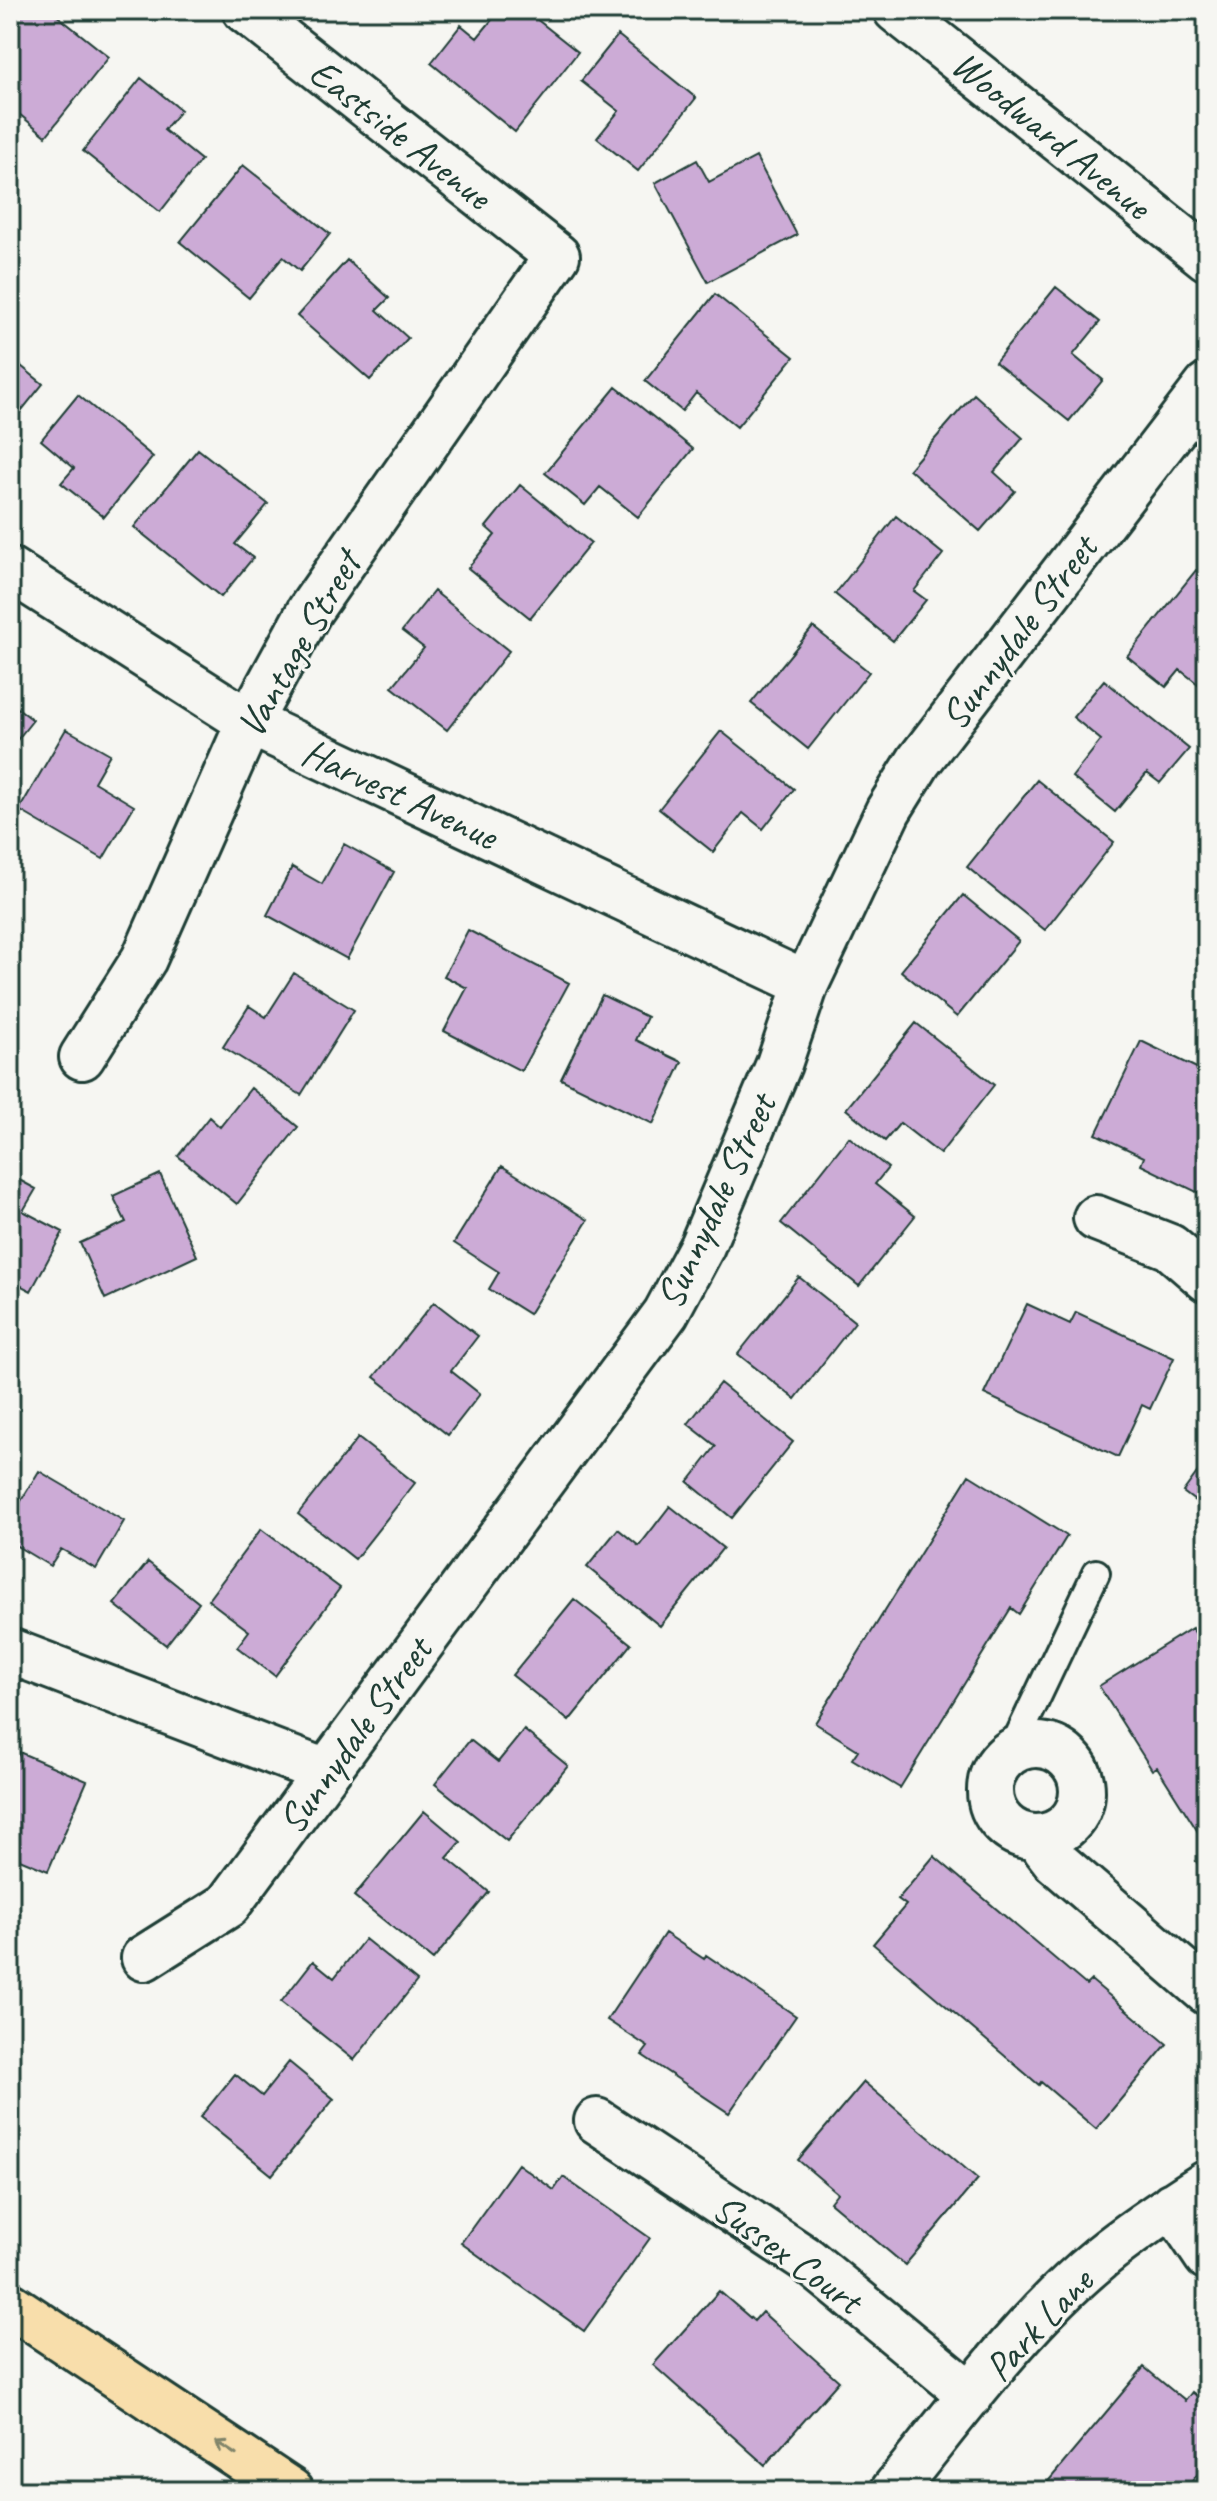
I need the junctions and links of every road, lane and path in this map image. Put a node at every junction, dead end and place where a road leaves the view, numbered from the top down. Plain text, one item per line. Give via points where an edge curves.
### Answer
1 (245, 10) edge
2 (896, 10) edge
3 (557, 256) joint
4 (1207, 258) edge
5 (1207, 386) edge
6 (10, 570) edge
7 (249, 722) junction
8 (806, 984) junction
9 (82, 1057) dead end
10 (1096, 1218) dead end
11 (1207, 1279) edge
12 (1096, 1573) dead end
13 (10, 1651) edge
14 (1011, 1752) junction
15 (326, 1772) junction
16 (1043, 1837) junction
17 (144, 1958) dead end
18 (1207, 1992) edge
19 (597, 2121) dead end
20 (1190, 2194) edge
21 (1207, 2257) edge
22 (10, 2305) edge
23 (971, 2395) junction
24 (291, 2491) edge
25 (893, 2491) edge

1 - 3 street, Eastside Avenue
2 - 4 street, Woodward Avenue
3 - 7 street, Vantage Street via 310,610
5 - 8 street, Sunnydale Street via 919,761 888,811
6 - 7 street, Harvest Avenue
7 - 8 street, Harvest Avenue
7 - 9 street, Vantage Street via 144,959
8 - 15 street, Sunnydale Street via 779,1064 702,1246 666,1313
10 - 11 street via 1170,1247
12 - 14 lane
13 - 15 street
14 - 16 street via 992,1777 992,1808 1012,1831
14 - 16 street via 1025,1746 1055,1749 1067,1757 1081,1782 1082,1797 1069,1824
15 - 17 street, Sunnydale Street via 228,1905
16 - 18 street via 1055,1861
19 - 23 street, Sussex Court via 806,2259
20 - 21 street
20 - 23 street, Park Lane via 1100,2258
24 -> 22 highway
23 - 25 street, Park Lane

